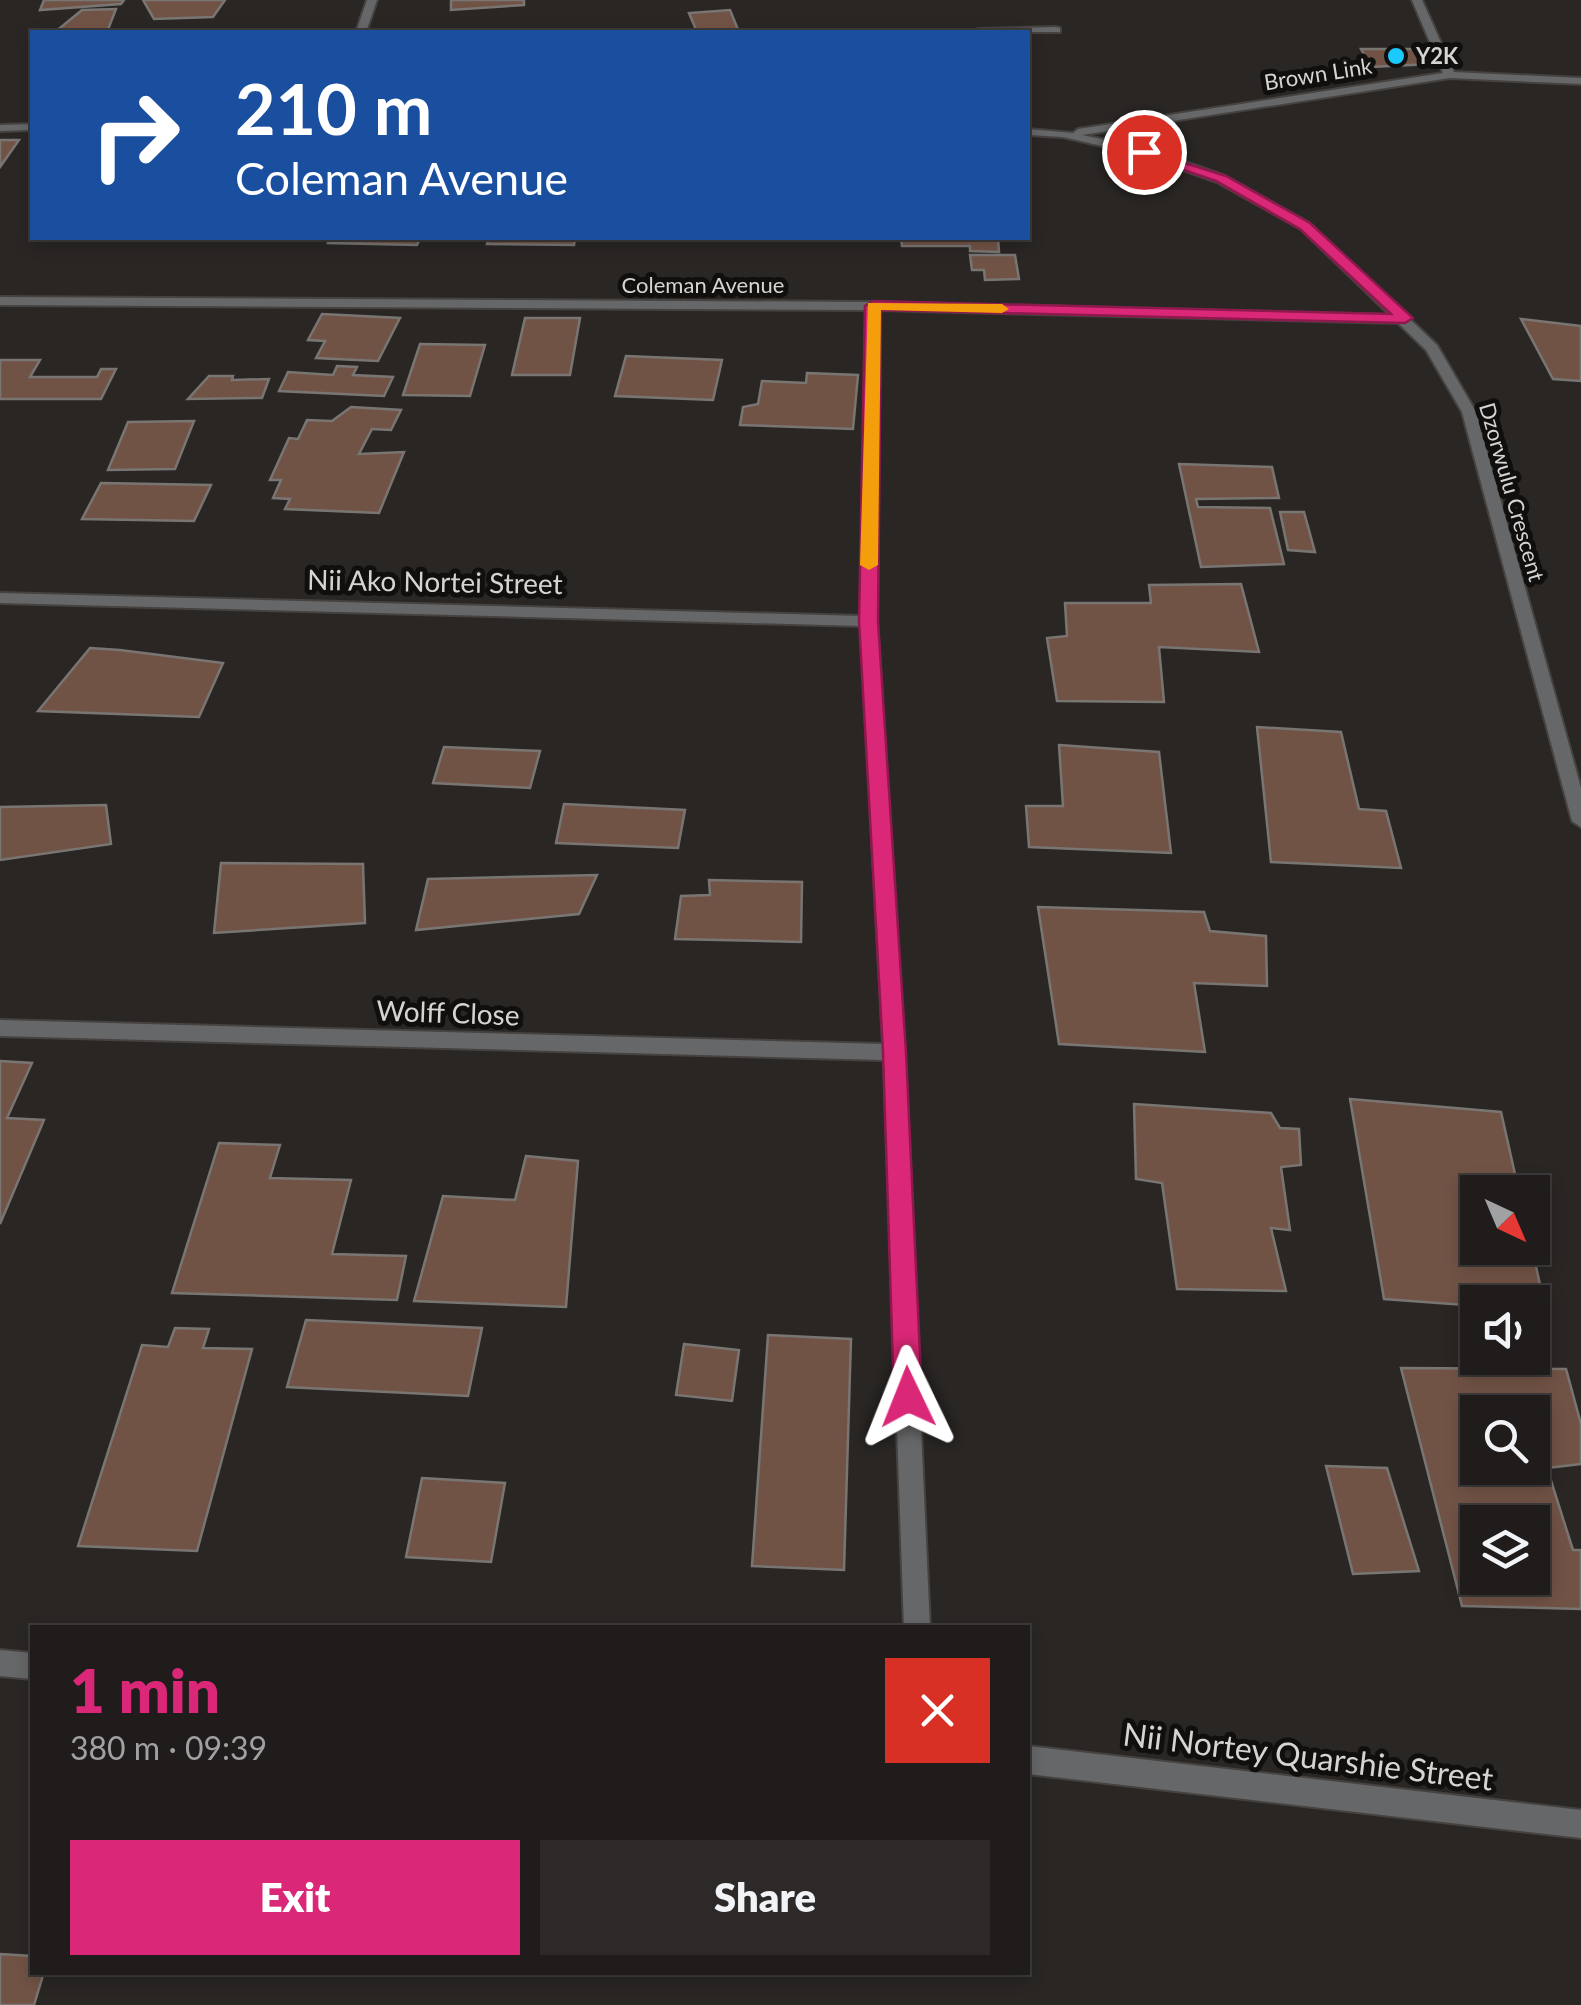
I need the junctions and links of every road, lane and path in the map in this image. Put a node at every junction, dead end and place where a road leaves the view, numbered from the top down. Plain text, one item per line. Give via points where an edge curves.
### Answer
1 (372, 0) edge
2 (1416, 0) edge
3 (362, 30) edge
4 (1056, 30) dead end
5 (1030, 31) edge
6 (1450, 75) junction
7 (1581, 81) edge
8 (30, 127) edge
9 (0, 128) edge
10 (1030, 132) edge
11 (1063, 134) junction
12 (0, 301) edge
13 (873, 306) junction
14 (1405, 318) junction
15 (0, 598) edge
16 (869, 621) junction
17 (1581, 821) edge
18 (0, 1028) edge
19 (894, 1052) junction
20 (917, 1625) edge
21 (0, 1664) edge
22 (30, 1666) edge
23 (1030, 1760) edge
24 (1581, 1824) edge

1 - 3 street
2 - 6 street
4 - 5 street
6 - 7 street, Brown Link
6 - 11 street, Brown Link
8 - 9 street
10 - 11 street, Dzorwulu Crescent
11 - 14 street, Dzorwulu Crescent via 1221,178 1305,226
12 - 13 street, Coleman Avenue
13 - 14 street, Coleman Avenue
13 - 16 street
14 - 17 street, Dzorwulu Crescent via 1432,348 1469,412
15 - 16 street, Nii Ako Nortei Street
16 - 19 street
18 - 19 street, Wolff Close
19 - 20 street
21 - 22 street
23 - 24 street, Nii Nortey Quarshie Street

